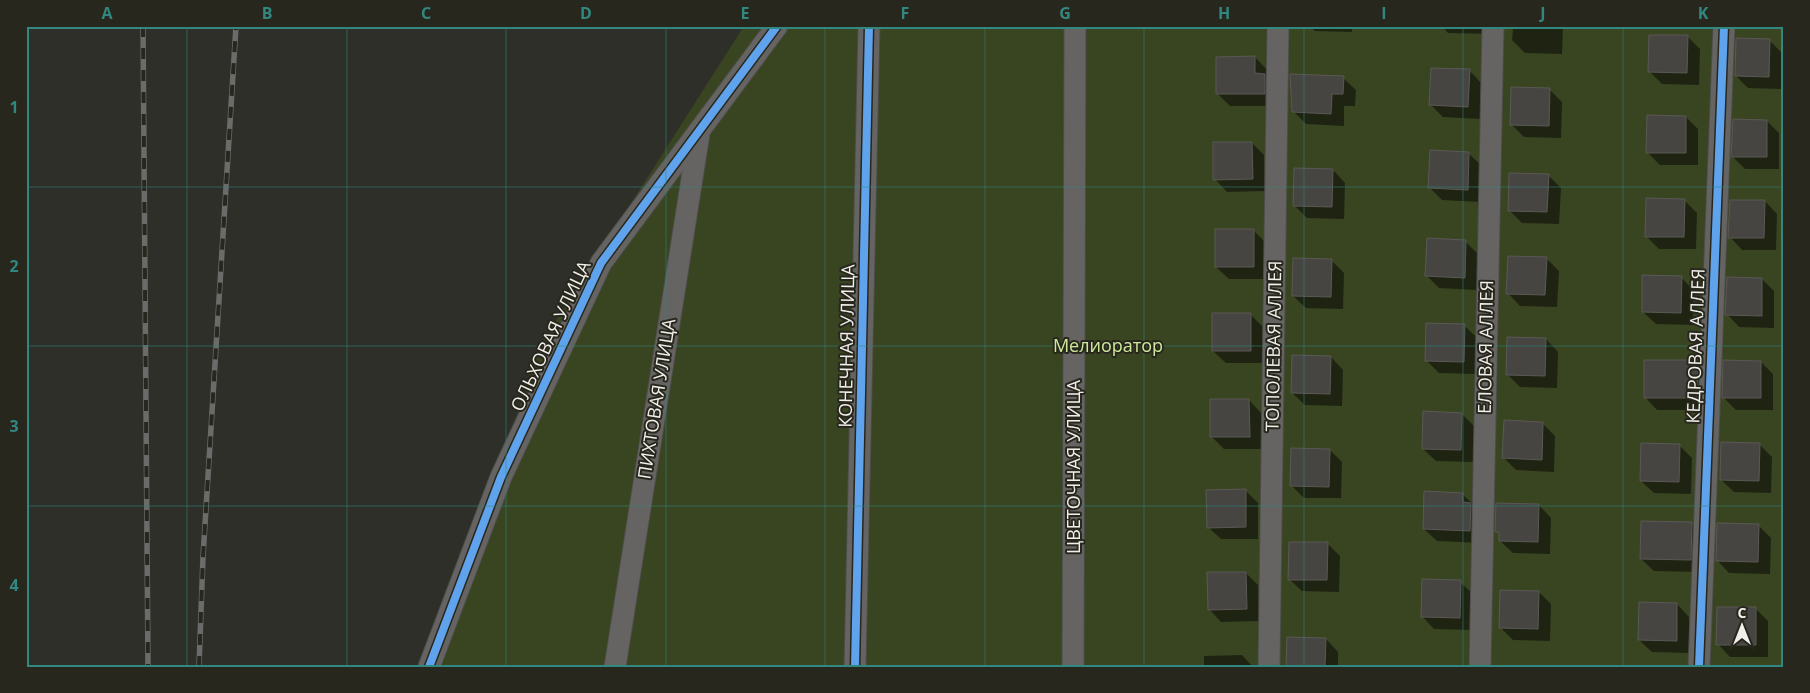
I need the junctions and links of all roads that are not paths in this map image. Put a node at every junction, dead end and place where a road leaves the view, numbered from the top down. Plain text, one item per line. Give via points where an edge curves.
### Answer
1 (777, 26) edge
2 (868, 26) edge
3 (1075, 26) edge
4 (1278, 26) edge
5 (1493, 26) edge
6 (1724, 26) edge
7 (699, 131) junction
8 (429, 667) edge
9 (615, 667) edge
10 (855, 667) edge
11 (1073, 667) edge
12 (1270, 667) edge
13 (1480, 667) edge
14 (1698, 667) edge

1 - 7 street, ОЛЬХОВАЯ УЛИЦА
2 - 10 street, КОНЕЧНАЯ УЛИЦА
3 - 11 street, ЦВЕТОЧНАЯ УЛИЦА
4 - 12 street, ТОПОЛЕВАЯ АЛЛЕЯ
5 - 13 street, ЕЛОВАЯ АЛЛЕЯ
6 - 14 street, КЕДРОВАЯ АЛЛЕЯ
7 - 8 street, ОЛЬХОВАЯ УЛИЦА via 601,263 501,477
7 - 9 street, ПИХТОВАЯ УЛИЦА

